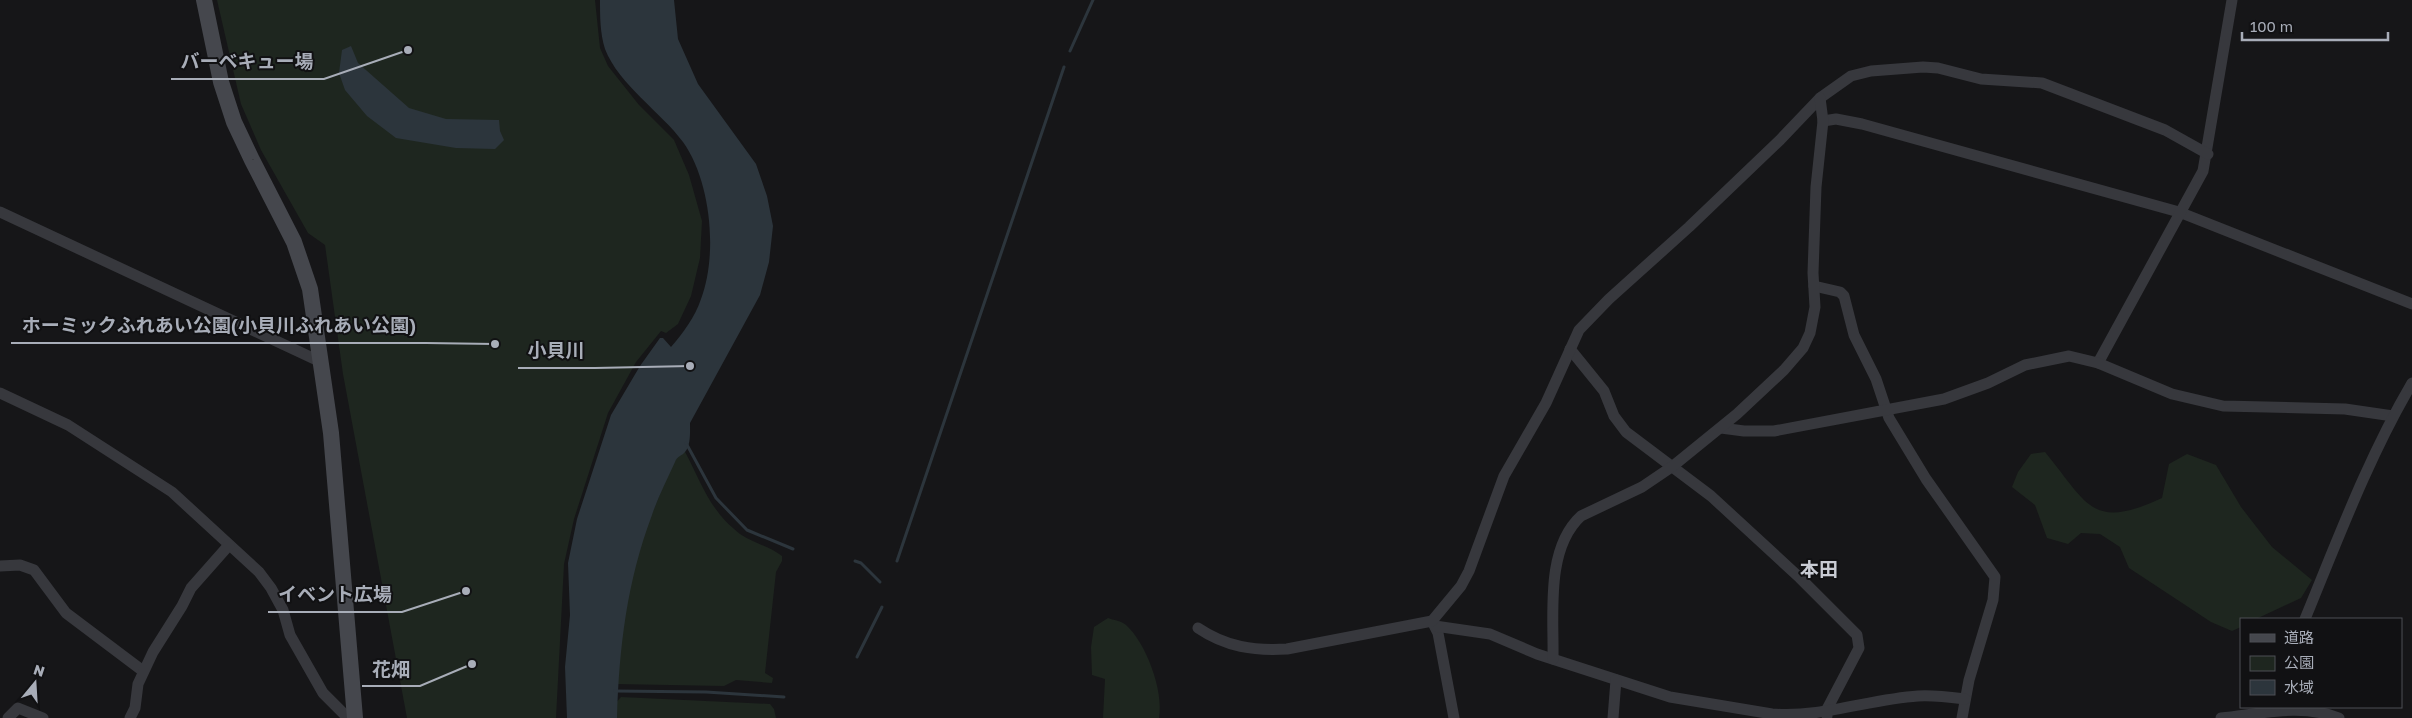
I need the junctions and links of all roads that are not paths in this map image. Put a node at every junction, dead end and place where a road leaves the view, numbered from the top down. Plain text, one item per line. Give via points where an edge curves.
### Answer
1 (204, 0) edge
2 (2232, 0) edge
3 (1820, 98) junction
4 (1823, 121) junction
5 (2208, 154) junction
6 (0, 212) edge
7 (2179, 212) junction
8 (1814, 286) junction
9 (2412, 304) edge
10 (1570, 349) junction
11 (321, 362) junction
12 (2098, 363) junction
13 (2412, 383) edge
14 (0, 393) edge
15 (1887, 411) junction
16 (2392, 416) junction
17 (1721, 428) junction
18 (1673, 466) junction
19 (229, 545) junction
20 (0, 566) edge
21 (2305, 618) edge
22 (1434, 624) junction
23 (1198, 628) dead end
24 (1553, 659) junction
25 (143, 671) junction
26 (1616, 680) junction
27 (1965, 699) junction
28 (2276, 709) edge
29 (1826, 715) edge
30 (355, 717) edge
31 (8, 718) edge
32 (43, 718) edge
33 (130, 718) edge
34 (1454, 718) edge
35 (1613, 718) edge
36 (1962, 718) edge
37 (2221, 718) edge
38 (2339, 718) edge

1 - 11 street via 221,82 234,122 303,264
2 - 5 street
3 - 4 street
3 - 5 street via 1852,76 1871,71 1938,68 1981,79 2034,82 2076,94 2166,130
3 - 10 street via 1690,227 1586,322
4 - 7 street via 1862,124
4 - 8 street via 1816,187
5 - 7 street via 2203,171
6 - 11 street
7 - 9 street
7 - 12 street
8 - 15 street via 1840,292 1844,296 1854,335 1870,364
8 - 17 street via 1815,312 1803,348
10 - 18 street via 1604,391 1619,425
10 - 22 street via 1546,403 1504,476 1469,572
11 - 30 street via 336,483
12 - 15 street via 2069,356 2048,359 2025,365 1956,396
12 - 16 street via 2172,394 2223,406 2345,409
13 - 16 street
14 - 19 street via 68,425 172,492
15 - 17 street via 1774,431
15 - 27 street via 1926,479 1995,577 1993,600
16 - 21 street
17 - 18 street
18 - 24 street via 1642,487 1581,516 1569,531 1556,575
18 - 29 street via 1779,558 1857,635 1859,648
19 - 25 street via 191,588
19 - 30 street via 259,572 271,588 283,610 290,635 323,693 344,714
20 - 25 street via 20,565 34,570 66,613
22 - 23 street via 1266,650 1235,646
22 - 24 street via 1490,634
22 - 34 street
24 - 26 street
25 - 33 street
26 - 29 street via 1670,697 1786,716
26 - 35 street
27 - 29 street via 1916,696
27 - 36 street
28 - 37 street
28 - 38 street via 2311,710
31 - 32 street via 18,708

